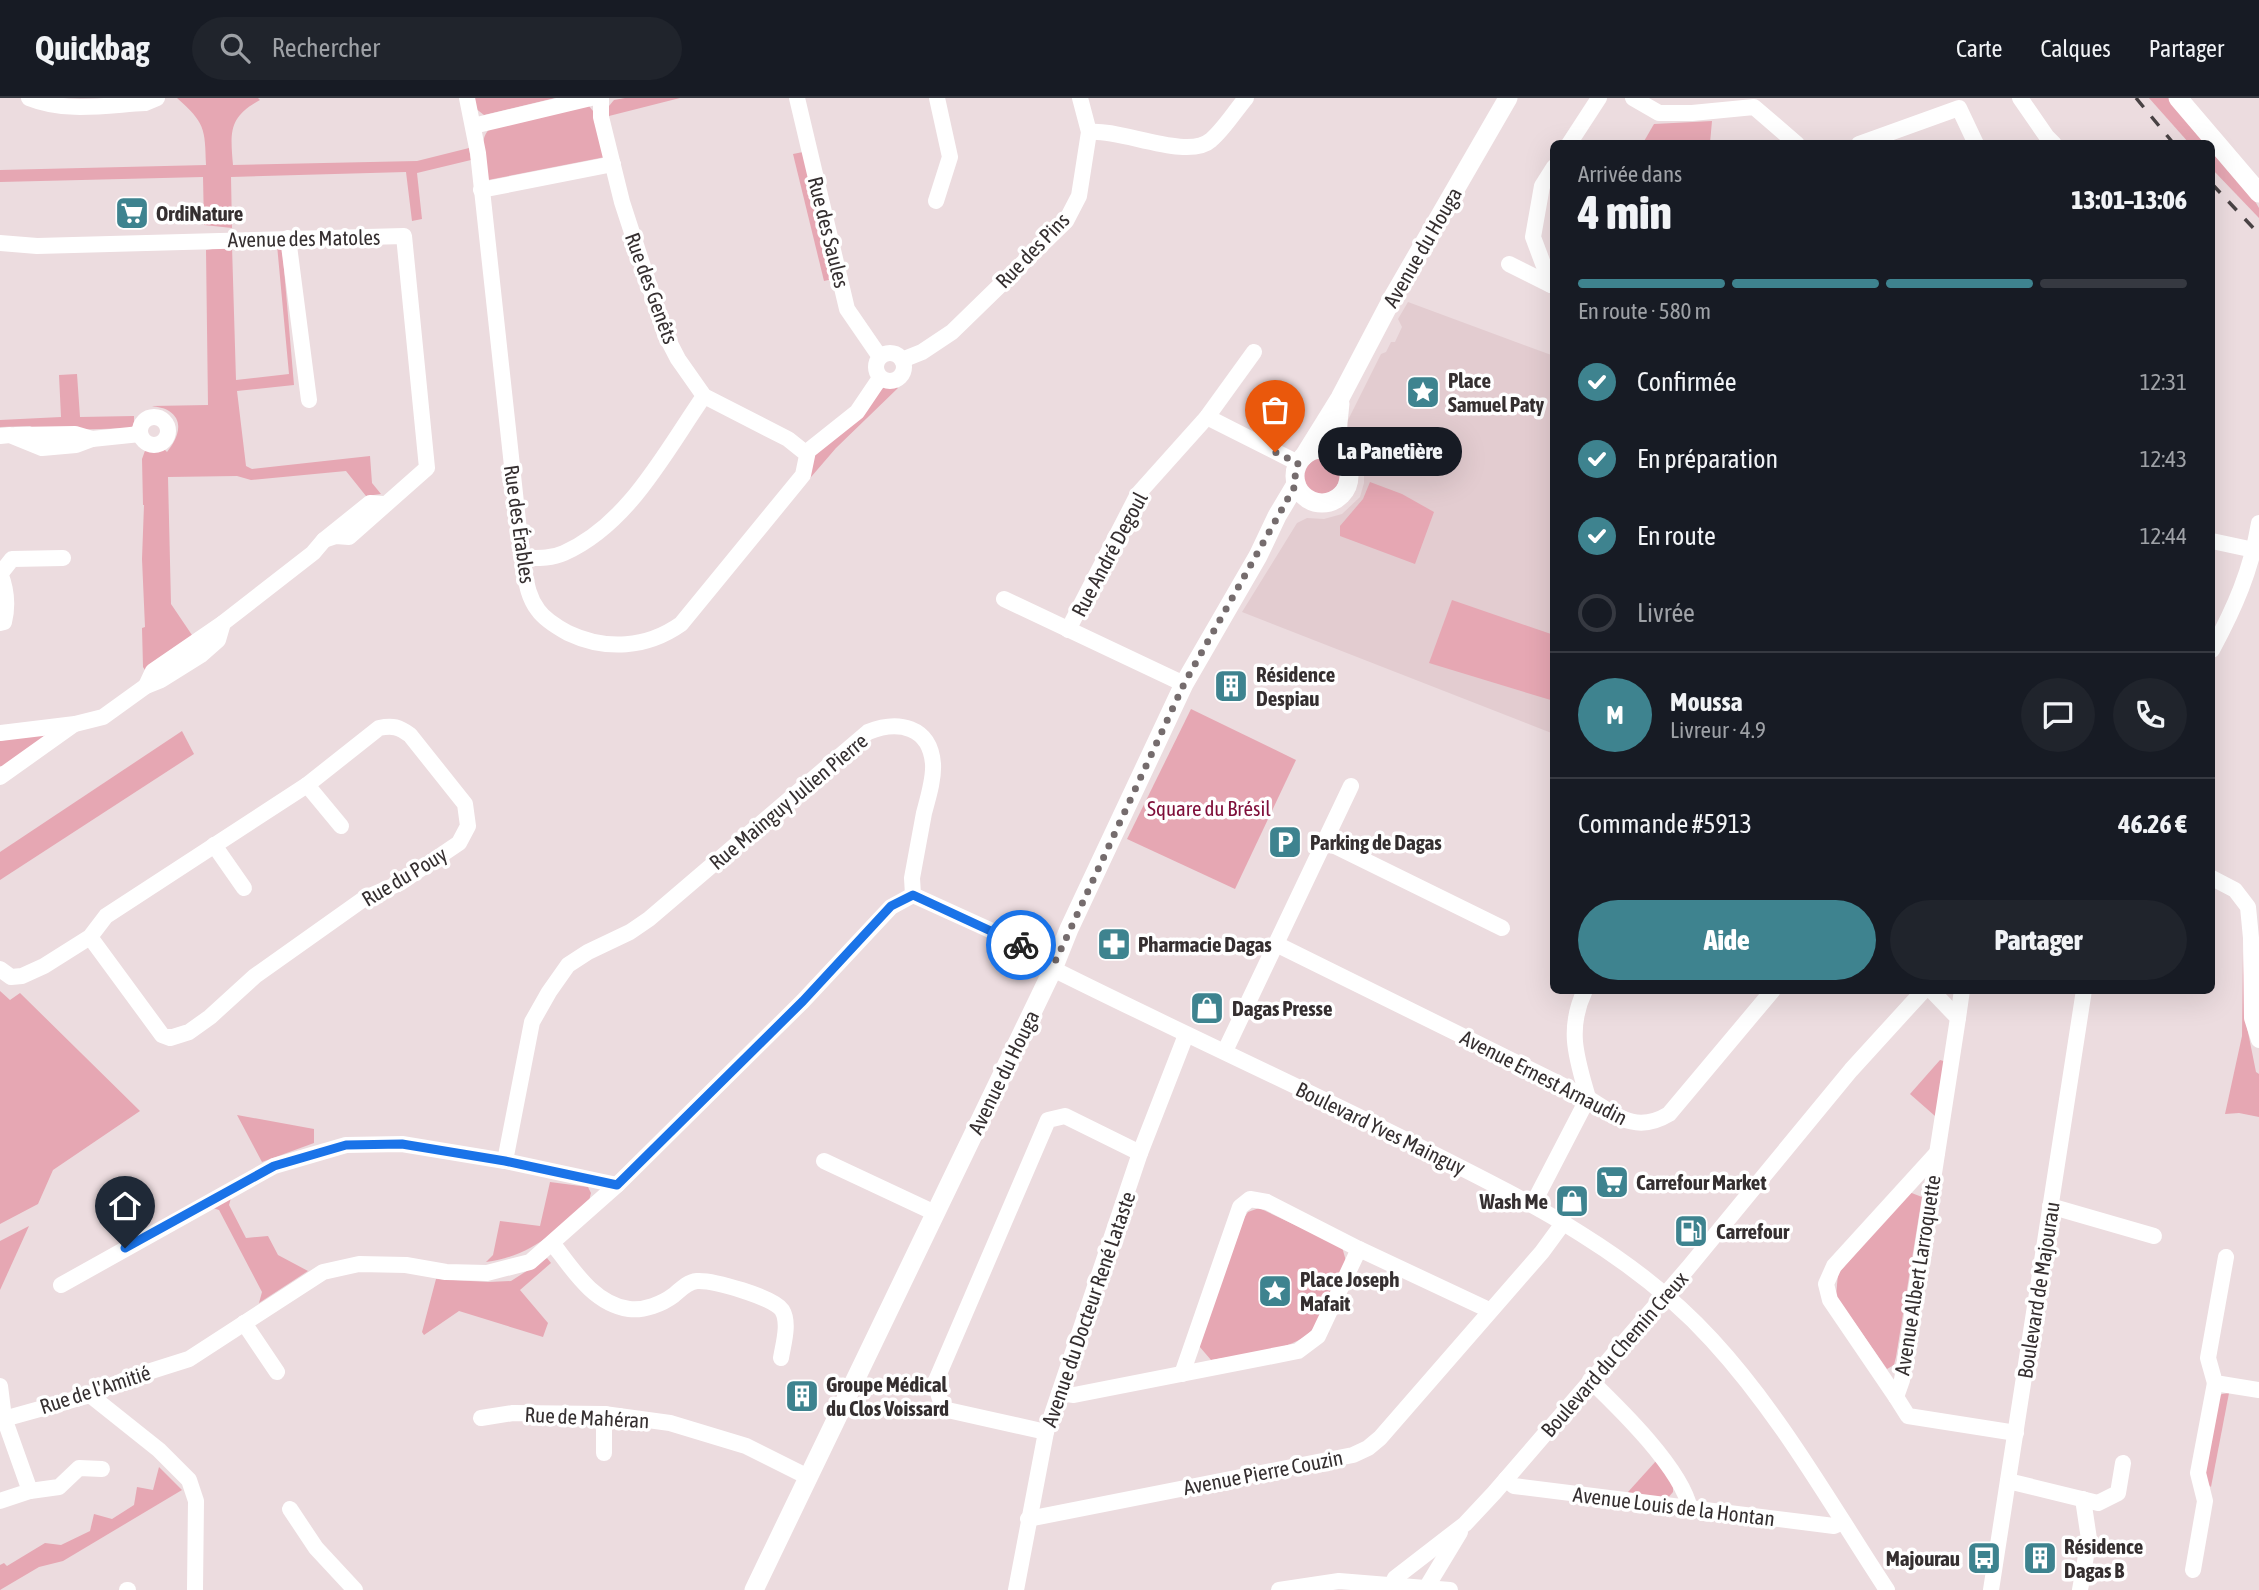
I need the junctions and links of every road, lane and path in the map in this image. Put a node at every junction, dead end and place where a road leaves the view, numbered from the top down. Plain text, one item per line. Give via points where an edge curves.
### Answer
1 (29, 98) edge
2 (157, 98) edge
3 (467, 98) edge
4 (591, 98) edge
5 (601, 98) edge
6 (797, 98) edge
7 (937, 98) edge
8 (1080, 98) edge
9 (1246, 98) edge
10 (1508, 98) edge
11 (1599, 98) edge
12 (1633, 98) edge
13 (2020, 98) edge
14 (2178, 98) edge
15 (2189, 98) edge
16 (1758, 102) edge
17 (1956, 103) edge
18 (473, 126) junction
19 (1089, 132) junction
20 (1572, 140) edge
21 (1793, 140) edge
22 (1868, 140) edge
23 (1974, 140) edge
24 (2049, 140) edge
25 (613, 164) junction
26 (1550, 173) edge
27 (2252, 176) edge
28 (481, 190) junction
29 (2259, 193) edge
30 (2259, 200) edge
31 (936, 201) dead end
32 (288, 237) junction
33 (0, 243) edge
34 (1509, 264) dead end
35 (1550, 278) edge
36 (1550, 284) edge
37 (1254, 352) dead end
38 (880, 357) junction
39 (902, 360) junction
40 (880, 377) junction
41 (704, 396) junction
42 (1340, 398) junction
43 (309, 400) dead end
44 (1207, 417) junction
45 (140, 433) dead end
46 (5, 436) edge
47 (808, 451) junction
48 (1335, 452) junction
49 (1301, 459) junction
50 (1302, 492) junction
51 (2259, 523) edge
52 (2215, 542) edge
53 (2254, 550) junction
54 (63, 558) dead end
55 (522, 558) junction
56 (0, 573) edge
57 (1003, 599) dead end
58 (0, 623) edge
59 (1068, 630) junction
60 (2215, 644) edge
61 (1184, 684) junction
62 (75, 724) junction
63 (0, 733) edge
64 (0, 777) edge
65 (307, 785) junction
66 (1351, 786) dead end
67 (341, 827) dead end
68 (1325, 841) junction
69 (214, 845) junction
70 (2215, 880) edge
71 (244, 888) dead end
72 (913, 895) junction
73 (1502, 928) dead end
74 (90, 937) junction
75 (1276, 944) junction
76 (1054, 965) junction
77 (0, 970) edge
78 (1583, 994) edge
79 (1770, 994) edge
80 (1920, 994) edge
81 (1935, 994) edge
82 (1961, 994) edge
83 (2083, 994) edge
84 (1958, 1018) junction
85 (1186, 1035) junction
86 (2259, 1040) edge
87 (1225, 1051) junction
88 (1588, 1098) junction
89 (1140, 1153) junction
90 (1937, 1153) junction
91 (505, 1161) junction
92 (824, 1161) dead end
93 (617, 1185) junction
94 (1533, 1203) junction
95 (2050, 1206) junction
96 (935, 1213) junction
97 (1564, 1222) junction
98 (2154, 1236) dead end
99 (553, 1244) junction
100 (1359, 1249) junction
101 (2226, 1257) dead end
102 (61, 1285) dead end
103 (1664, 1294) junction
104 (1489, 1310) junction
105 (244, 1323) junction
106 (781, 1358) dead end
107 (277, 1372) dead end
108 (1182, 1374) junction
109 (1590, 1380) junction
110 (2215, 1383) junction
111 (0, 1386) edge
112 (2259, 1390) edge
113 (1059, 1393) junction
114 (90, 1395) junction
115 (1896, 1397) junction
116 (604, 1414) junction
117 (481, 1418) dead end
118 (2, 1419) edge
119 (1046, 1432) junction
120 (2016, 1433) junction
121 (604, 1453) dead end
122 (2123, 1463) dead end
123 (102, 1469) dead end
124 (808, 1477) junction
125 (1506, 1479) junction
126 (2008, 1481) junction
127 (30, 1492) junction
128 (2083, 1499) junction
129 (0, 1501) edge
130 (290, 1509) dead end
131 (1690, 1509) junction
132 (1028, 1519) junction
133 (1843, 1522) junction
134 (1465, 1524) junction
135 (1420, 1559) junction
136 (2193, 1570) dead end
137 (1389, 1588) edge
138 (1421, 1589) edge
139 (195, 1590) edge
140 (355, 1590) edge
141 (754, 1590) edge
142 (1016, 1590) edge
143 (1279, 1590) edge
144 (1450, 1590) edge
145 (1886, 1590) edge
146 (1991, 1590) edge
147 (2080, 1590) edge

1 - 2 street via 64,107 145,103
3 - 18 street, Rue des Érables
4 - 18 street
5 - 25 street, Rue des Genêts
6 - 38 street, Rue des Saules via 847,309
7 - 31 street via 950,157
8 - 19 street, Rue des Pins
9 - 19 street via 1202,146 1181,147
10 - 42 main road, Avenue du Houga
11 - 20 street
12 - 16 street via 1659,113 1692,113
13 - 24 street
14 - 27 main road
15 - 27 main road
16 - 21 street
17 - 22 street
17 - 23 street
18 - 28 street, Rue des Érables
19 - 39 street, Rue des Pins via 1079,196 1066,220 951,332
25 - 28 street
25 - 41 street, Rue des Genêts via 665,334
26 - 35 street via 1542,186 1533,237
27 - 29 main road
27 - 30 main road
28 - 55 street, Rue des Érables
32 - 33 street, Avenue des Matoles via 37,246
32 - 43 street
32 - 62 street, Avenue des Matoles via 404,236 427,468 349,537 324,540 223,623 218,640 201,655 103,717
34 - 36 street
37 - 44 street, Rue André Degoul
38 - 39 street via 892,353
38 - 40 street via 876,365
39 - 40 street via 900,377 888,381
40 - 47 street via 857,412
41 - 47 street
41 - 55 street via 634,498 604,528 564,554
42 - 48 main road, Avenue du Houga
42 - 49 main road, Avenue du Houga
44 - 49 street
44 - 59 street, Rue André Degoul via 1138,494
45 - 46 street via 42,448
47 - 55 street, Rue des Érables via 803,475 681,624 665,636 611,646 563,630 538,611 527,590
48 - 49 main road via 1317,448
48 - 50 main road via 1348,465 1345,491 1325,504
49 - 50 main road via 1295,477
50 - 61 main road, Avenue du Houga via 1258,556
51 - 53 street
52 - 53 street
53 - 60 street via 2243,587
54 - 56 street via 12,559
56 - 58 street via 6,611
57 - 59 street
59 - 61 street
61 - 76 main road, Avenue du Houga
62 - 63 street, Avenue des Matoles
62 - 64 street, Avenue des Matoles
65 - 67 street
65 - 69 street, Rue du Pouy
65 - 74 street, Rue du Pouy via 379,728 399,727 411,735 465,804 468,826 458,843 400,883 365,898 254,976 210,1017 170,1038 162,1035
66 - 68 street
68 - 73 street
68 - 75 street
69 - 71 street
69 - 74 street, Rue du Pouy via 106,916
70 - 86 street via 2235,890 2248,907 2252,1018
72 - 76 street
72 - 91 street, Rue Mainguy Julien Pierre via 912,878 933,765 929,745 915,731 885,725 868,732 649,919 568,965 532,1022
72 - 93 street, Rue de l'Amitié via 891,906 803,1001
74 - 77 street, Rue du Pouy via 22,976 11,977
75 - 87 street
75 - 88 street, Avenue Ernest Arnaudin
76 - 85 street, Boulevard Yves Mainguy
76 - 96 main road, Avenue du Houga
78 - 88 street via 1573,1029
79 - 88 street, Avenue Ernest Arnaudin via 1668,1114 1655,1123 1626,1121
80 - 103 street, Boulevard du Chemin Creux
81 - 84 street
82 - 84 street, Avenue Albert Larroquette
83 - 95 street, Boulevard de Majourau
84 - 90 street, Avenue Albert Larroquette
85 - 87 street, Boulevard Yves Mainguy
85 - 89 street, Avenue du Docteur René Lataste
87 - 94 street, Boulevard Yves Mainguy
88 - 94 street
89 - 113 street, Avenue du Docteur René Lataste
89 - 119 street via 1065,1116 1048,1120 935,1383 943,1409
90 - 115 street, Avenue Albert Larroquette
90 - 115 street, Avenue Albert Larroquette via 1833,1266 1826,1284 1830,1300
91 - 93 street
91 - 102 street via 402,1144 346,1145 274,1166
92 - 96 street
93 - 99 street, Rue de l'Amitié
94 - 97 street, Boulevard Yves Mainguy
95 - 98 street
95 - 120 street, Boulevard de Majourau
96 - 124 main road, Avenue du Houga
97 - 103 street, Boulevard Yves Mainguy
97 - 104 street, Avenue Pierre Couzin
99 - 105 street, Rue de l'Amitié via 530,1262 487,1273 359,1264 323,1272
99 - 106 street via 598,1297 619,1307 654,1305 697,1281 771,1300 783,1311 785,1320
100 - 104 street
100 - 108 street via 1318,1336 1298,1351
100 - 108 street via 1267,1202 1250,1199 1240,1207
101 - 110 street via 2207,1358
103 - 109 street, Boulevard du Chemin Creux
103 - 133 street, Boulevard Yves Mainguy via 1711,1338 1759,1394
104 - 132 street, Avenue Pierre Couzin via 1380,1438 1353,1455
105 - 107 street
105 - 114 street, Rue de l'Amitié via 189,1359
108 - 113 street via 1074,1395
109 - 125 street, Boulevard du Chemin Creux
109 - 131 street via 1662,1457 1687,1494
110 - 112 street
110 - 136 street via 2198,1473 2205,1501
111 - 118 street
113 - 119 street, Avenue du Docteur René Lataste
114 - 118 street, Rue de l'Amitié
114 - 139 street via 189,1480 196,1501
115 - 120 street, Avenue Albert Larroquette via 1908,1416
116 - 117 street, Rue de Mahéran via 513,1413
116 - 121 street
116 - 124 street, Rue de Mahéran via 683,1426 746,1446
118 - 127 street
119 - 132 street, Avenue du Docteur René Lataste
120 - 126 street, Boulevard de Majourau
122 - 128 street via 2118,1493 2098,1503
123 - 127 street via 79,1468 59,1487
124 - 141 main road, Avenue du Houga
125 - 131 street, Avenue Louis de la Hontan via 1514,1486
125 - 134 street, Boulevard du Chemin Creux
126 - 128 street
126 - 146 street, Boulevard de Majourau
127 - 129 street
128 - 147 street via 2089,1539
130 - 140 street via 316,1548
131 - 133 street, Avenue Louis de la Hontan via 1834,1526
132 - 142 street, Avenue du Docteur René Lataste
133 - 145 street, Boulevard Yves Mainguy
134 - 135 street, Boulevard du Chemin Creux
134 - 138 street, Boulevard du Chemin Creux
135 - 137 street, Boulevard du Chemin Creux
135 - 138 street
137 - 138 street
137 - 143 street via 1339,1581
138 - 144 street

